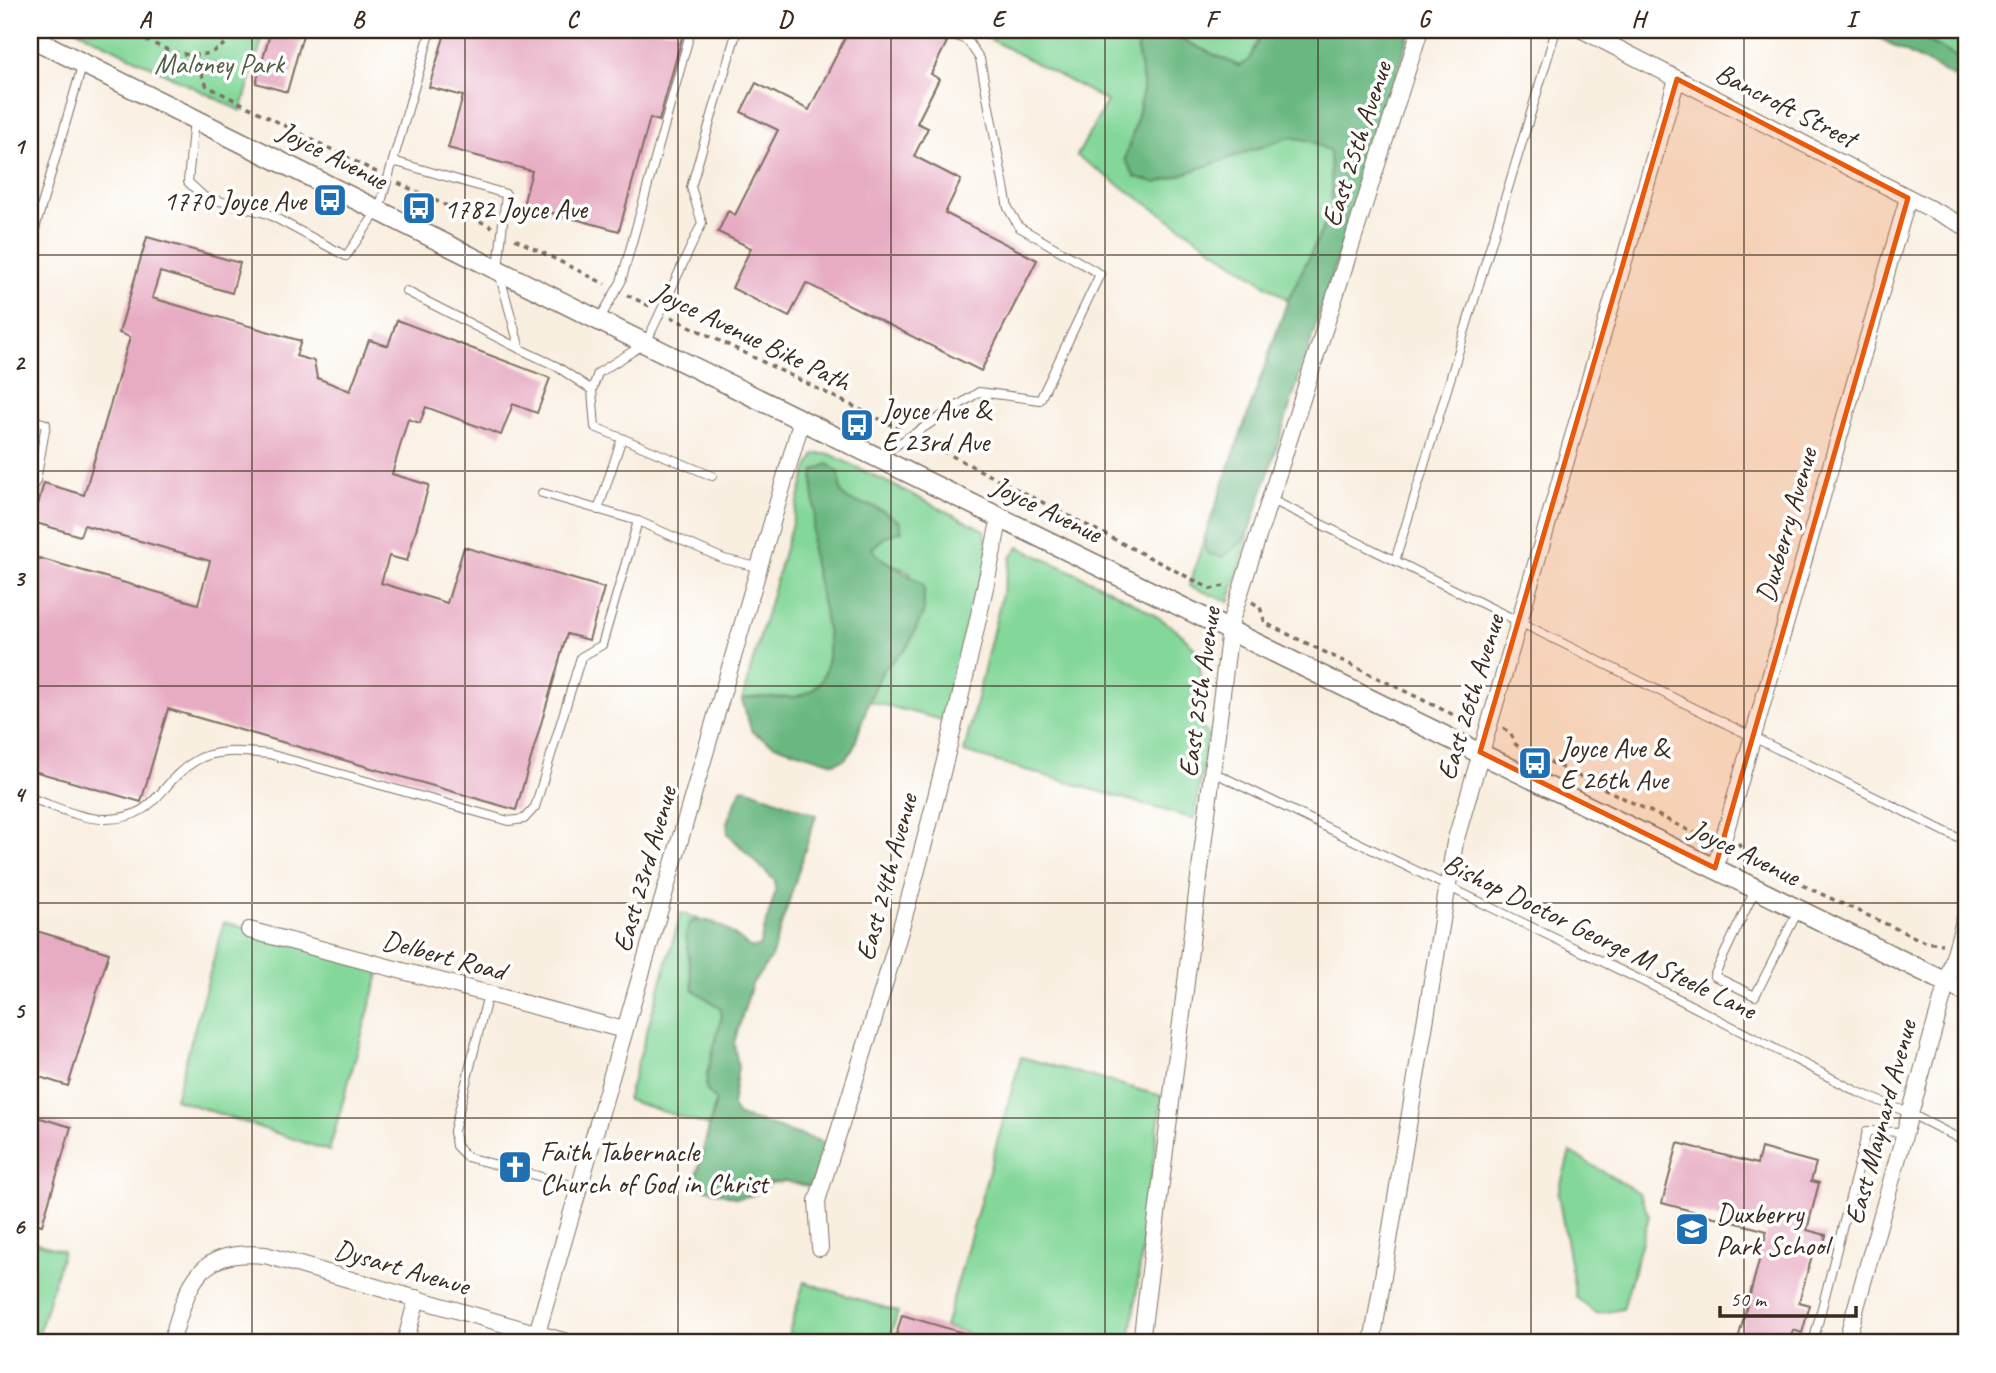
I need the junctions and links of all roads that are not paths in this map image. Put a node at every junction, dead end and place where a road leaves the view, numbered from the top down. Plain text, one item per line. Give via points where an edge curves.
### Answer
1 (432, 30) edge
2 (691, 30) edge
3 (737, 30) edge
4 (943, 30) edge
5 (1420, 30) edge
6 (1556, 30) edge
7 (1582, 30) edge
8 (30, 37) edge
9 (83, 63) junction
10 (1677, 79) junction
11 (195, 117) junction
12 (393, 161) junction
13 (1909, 198) junction
14 (379, 209) junction
15 (1966, 227) edge
16 (30, 246) edge
17 (498, 269) junction
18 (406, 291) dead end
19 (599, 320) junction
20 (646, 343) junction
21 (520, 349) junction
22 (592, 390) junction
23 (30, 419) edge
24 (802, 419) junction
25 (622, 438) junction
26 (878, 457) junction
27 (712, 476) dead end
28 (30, 490) edge
29 (542, 493) dead end
30 (1272, 500) junction
31 (598, 510) junction
32 (1000, 517) junction
33 (638, 521) junction
34 (1395, 561) junction
35 (757, 567) junction
36 (1520, 623) junction
37 (1231, 628) junction
38 (1752, 737) junction
39 (1480, 752) junction
40 (1213, 772) junction
41 (30, 799) edge
42 (1966, 842) edge
43 (1715, 868) junction
44 (1447, 886) junction
45 (1756, 888) junction
46 (1799, 909) junction
47 (1966, 914) edge
48 (249, 930) dead end
49 (1946, 982) junction
50 (1966, 992) edge
51 (488, 994) junction
52 (624, 1030) junction
53 (1909, 1113) junction
54 (1904, 1132) junction
55 (1966, 1142) edge
56 (579, 1187) junction
57 (820, 1248) dead end
58 (417, 1298) junction
59 (537, 1333) junction
60 (171, 1343) edge
61 (405, 1343) edge
62 (570, 1343) edge
63 (1141, 1343) edge
64 (1372, 1343) edge
65 (1816, 1343) edge
66 (1846, 1343) edge

1 - 12 lane
2 - 19 lane via 617,290
3 - 20 lane via 691,187 702,223
4 - 26 lane via 968,41 980,59 1009,208 1019,227 1100,274 1040,400 979,392
5 - 30 street, East 25th Avenue
6 - 34 lane
7 - 10 street, Bancroft Street
8 - 9 street, Joyce Avenue
9 - 11 street, Joyce Avenue
9 - 16 lane
10 - 13 street, Bancroft Street
10 - 36 street, East 26th Avenue
11 - 14 street, Joyce Avenue
11 - 14 lane via 188,182 204,197 268,214 346,256
12 - 14 lane
12 - 17 lane via 506,194
13 - 15 street, Bancroft Street
13 - 38 street, Duxberry Avenue
14 - 17 street, Joyce Avenue
17 - 19 street, Joyce Avenue
17 - 21 lane
18 - 21 lane
19 - 20 street, Joyce Avenue
20 - 22 lane via 598,373
20 - 24 street, Joyce Avenue
21 - 22 lane
22 - 25 lane via 595,427
23 - 28 lane via 46,424 36,481
24 - 26 street, Joyce Avenue
24 - 35 street, East 23rd Avenue
25 - 27 lane
25 - 31 lane
26 - 32 street, Joyce Avenue
29 - 31 lane
30 - 34 lane
30 - 37 street, East 25th Avenue
31 - 33 lane
32 - 37 street, Joyce Avenue
32 - 57 street, East 24th Avenue via 923,845 817,1201
33 - 35 lane via 724,559
33 - 41 lane via 602,645 581,657 535,807 524,819 509,821 269,754 239,751 195,761 155,803 134,814 101,819
34 - 36 lane
35 - 52 street, East 23rd Avenue
36 - 38 lane
36 - 39 street, East 26th Avenue
37 - 39 street, Joyce Avenue
37 - 40 street, East 25th Avenue
38 - 42 lane
38 - 43 street, Duxberry Avenue
39 - 43 street, Joyce Avenue
39 - 44 street, East 26th Avenue
40 - 44 lane, Bishop Doctor George M Steele Lane
40 - 63 street, East 25th Avenue
43 - 45 street, Joyce Avenue
44 - 53 lane, Bishop Doctor George M Steele Lane via 1858,1092
44 - 64 street, East 26th Avenue
45 - 46 street, Joyce Avenue
45 - 46 lane via 1714,976 1724,981 1755,996
46 - 49 street, Joyce Avenue
47 - 49 street, East Maynard Avenue
48 - 51 street, Delbert Road
49 - 50 street, Joyce Avenue
49 - 53 street, East Maynard Avenue
51 - 52 street, Delbert Road
51 - 56 lane via 454,1132 456,1146 467,1157
52 - 56 street, East 23rd Avenue
53 - 54 street, East Maynard Avenue
53 - 55 lane, Bishop Doctor George M Steele Lane
54 - 65 lane via 1867,1131
54 - 66 street, East Maynard Avenue
56 - 59 street, East 23rd Avenue
58 - 59 street, Dysart Avenue
58 - 60 street, Dysart Avenue via 265,1255 241,1253 218,1258 196,1274
58 - 61 street
59 - 62 street, Dysart Avenue

